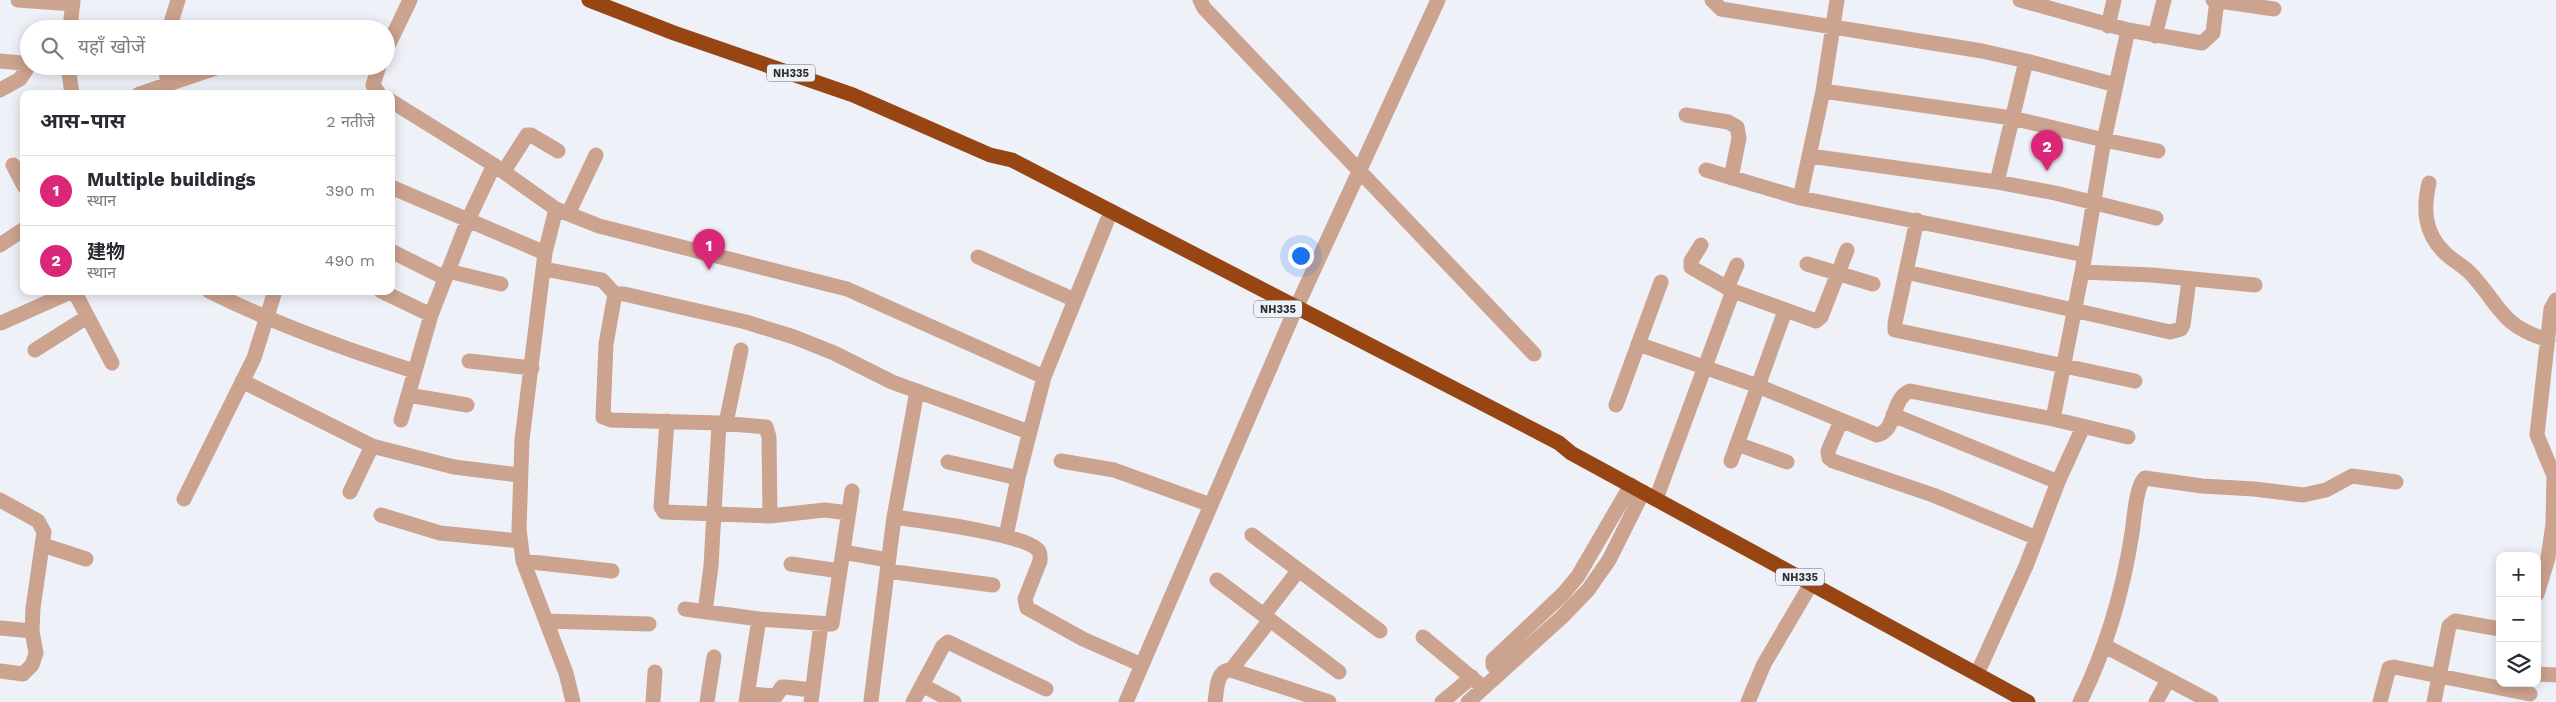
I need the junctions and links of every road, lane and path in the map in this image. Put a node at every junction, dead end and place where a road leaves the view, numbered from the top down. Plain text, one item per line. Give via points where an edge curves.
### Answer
1 (18, 0) edge
2 (178, 0) edge
3 (410, 0) edge
4 (589, 0) edge
5 (1200, 0) edge
6 (1438, 0) edge
7 (1712, 0) edge
8 (1837, 0) edge
9 (2020, 0) edge
10 (2114, 0) edge
11 (2164, 0) edge
12 (2213, 0) edge
13 (2217, 0) edge
14 (73, 2) edge
15 (2274, 9) dead end
16 (71, 20) edge
17 (172, 20) edge
18 (2108, 26) junction
19 (1833, 27) junction
20 (2128, 30) junction
21 (395, 31) edge
22 (2155, 36) junction
23 (0, 61) edge
24 (2026, 61) junction
25 (20, 63) edge
26 (23, 75) edge
27 (69, 75) edge
28 (166, 75) edge
29 (195, 75) edge
30 (376, 75) edge
31 (168, 84) junction
32 (2116, 85) junction
33 (0, 90) edge
34 (71, 90) edge
35 (151, 90) edge
36 (376, 90) edge
37 (1823, 91) junction
38 (395, 103) edge
39 (1686, 115) dead end
40 (2012, 118) junction
41 (2104, 140) junction
42 (558, 151) dead end
43 (2158, 151) dead end
44 (596, 155) dead end
45 (990, 155) junction
46 (1810, 156) junction
47 (12, 165) dead end
48 (499, 168) junction
49 (1360, 169) junction
50 (1706, 170) dead end
51 (1731, 178) junction
52 (20, 179) edge
53 (1997, 182) junction
54 (2429, 183) dead end
55 (395, 189) edge
56 (1800, 198) junction
57 (2092, 203) junction
58 (562, 211) junction
59 (2156, 218) dead end
60 (468, 220) junction
61 (1916, 220) junction
62 (1107, 221) junction
63 (20, 232) edge
64 (1701, 245) dead end
65 (0, 246) edge
66 (1847, 250) dead end
67 (545, 253) junction
68 (395, 254) edge
69 (2085, 255) junction
70 (978, 257) dead end
71 (1807, 264) dead end
72 (1737, 265) dead end
73 (544, 269) junction
74 (1906, 272) junction
75 (2082, 272) junction
76 (446, 274) junction
77 (1838, 274) junction
78 (2189, 280) junction
79 (1661, 282) dead end
80 (501, 284) dead end
81 (1873, 284) dead end
82 (2255, 285) dead end
83 (1730, 289) junction
84 (615, 294) junction
85 (64, 295) edge
86 (75, 295) edge
87 (218, 295) edge
88 (274, 295) edge
89 (390, 295) edge
90 (1075, 300) junction
91 (2556, 300) edge
92 (1785, 311) junction
93 (2075, 311) junction
94 (1295, 312) junction
95 (430, 315) junction
96 (87, 317) junction
97 (268, 318) junction
98 (1, 323) dead end
99 (2548, 340) junction
100 (1638, 344) junction
101 (35, 350) dead end
102 (741, 350) dead end
103 (1534, 354) dead end
104 (469, 360) dead end
105 (112, 363) dead end
106 (2064, 366) junction
107 (532, 368) junction
108 (1703, 368) junction
109 (414, 371) junction
110 (1044, 377) junction
111 (242, 381) junction
112 (2135, 381) dead end
113 (1758, 386) junction
114 (917, 391) junction
115 (408, 395) junction
116 (1616, 404) dead end
117 (467, 405) dead end
118 (1893, 415) junction
119 (2053, 419) junction
120 (401, 420) dead end
121 (667, 421) junction
122 (1841, 421) junction
123 (723, 423) junction
124 (2083, 427) junction
125 (1029, 432) junction
126 (2128, 437) dead end
127 (1737, 444) junction
128 (372, 446) junction
129 (1061, 461) dead end
130 (1731, 461) dead end
131 (948, 462) dead end
132 (1787, 462) dead end
133 (2554, 467) edge
134 (520, 475) junction
135 (1018, 478) junction
136 (2058, 482) junction
137 (2396, 482) dead end
138 (852, 491) dead end
139 (350, 492) dead end
140 (1643, 492) junction
141 (184, 499) dead end
142 (0, 500) edge
143 (1211, 505) junction
144 (848, 512) junction
145 (714, 514) junction
146 (381, 515) dead end
147 (770, 516) junction
148 (894, 517) junction
149 (2555, 524) edge
150 (1252, 535) dead end
151 (1006, 536) junction
152 (2037, 538) junction
153 (520, 541) junction
154 (43, 544) junction
155 (843, 552) junction
156 (86, 558) dead end
157 (523, 561) junction
158 (791, 564) dead end
159 (888, 566) junction
160 (612, 571) dead end
161 (840, 571) junction
162 (1298, 572) junction
163 (2550, 573) edge
164 (1217, 580) dead end
165 (1811, 584) junction
166 (993, 585) dead end
167 (2541, 588) edge
168 (685, 609) dead end
169 (705, 612) junction
170 (1267, 618) junction
171 (759, 619) junction
172 (546, 621) junction
173 (649, 624) dead end
174 (821, 624) junction
175 (0, 628) edge
176 (2496, 628) edge
177 (32, 631) junction
178 (1380, 631) dead end
179 (1424, 637) dead end
180 (2105, 646) junction
181 (714, 657) dead end
182 (1142, 665) junction
183 (1231, 670) junction
184 (0, 671) edge
185 (655, 672) dead end
186 (1339, 672) dead end
187 (1977, 674) junction
188 (2541, 674) edge
189 (2439, 675) junction
190 (2556, 675) edge
191 (1472, 677) junction
192 (2168, 680) junction
193 (922, 685) junction
194 (1484, 688) junction
195 (1046, 689) dead end
196 (2530, 693) edge
197 (811, 696) edge
198 (747, 698) edge
199 (1309, 698) edge
200 (871, 701) edge
201 (1750, 701) edge
202 (573, 702) edge
203 (653, 702) edge
204 (707, 702) edge
205 (913, 702) edge
206 (954, 702) edge
207 (1126, 702) edge
208 (1214, 702) edge
209 (1330, 702) edge
210 (1442, 702) edge
211 (1468, 702) edge
212 (2028, 702) edge
213 (2080, 702) edge
214 (2156, 702) edge
215 (2211, 702) edge
216 (2380, 702) edge
217 (2434, 702) edge

1 - 14 street
2 - 17 street
3 - 21 street
4 - 45 highway, NH335 via 674,33 853,94
5 - 49 street via 1204,8
6 - 49 street
7 - 19 street via 1721,8
8 - 19 street
9 - 18 street
10 - 18 street
11 - 22 street
12 - 13 street
13 - 15 street
13 - 22 street via 2213,33 2202,43
14 - 16 street
18 - 20 street
19 - 24 street
19 - 37 street
20 - 22 street
20 - 32 street
23 - 25 street
24 - 32 street
24 - 40 street
26 - 33 street
27 - 34 street
28 - 31 street
29 - 31 street
30 - 36 street via 372,85
31 - 35 street
32 - 41 street
37 - 40 street
37 - 46 street
38 - 48 street
39 - 51 street via 1728,122 1737,127 1739,138
40 - 41 street
40 - 53 street
41 - 43 street
41 - 57 street
42 - 48 street via 527,135
44 - 58 street
45 - 62 highway, NH335 via 1000,164
45 - 94 highway, NH335 via 1012,160
46 - 53 street
46 - 56 street
47 - 52 street
48 - 58 street
48 - 60 street
49 - 94 street
49 - 103 street
50 - 51 street
51 - 56 street
53 - 57 street
54 - 99 street via 2425,218 2444,253 2472,275 2496,309 2514,326 2529,335
55 - 60 street
56 - 61 street
57 - 59 street
57 - 69 street
58 - 67 street
58 - 110 street via 599,226 847,289
60 - 67 street
60 - 76 street
61 - 69 street
61 - 74 street
62 - 90 street
62 - 94 highway, NH335
63 - 65 street
64 - 83 street via 1691,266
66 - 77 street
67 - 73 street
68 - 76 street
69 - 75 street
70 - 90 street
71 - 77 street
72 - 83 street
73 - 84 street via 602,280
73 - 107 street
74 - 93 street
74 - 106 street via 1895,330
75 - 78 street
75 - 93 street
76 - 80 street
76 - 95 street
77 - 81 street
77 - 92 street via 1819,320
78 - 82 street
78 - 93 street via 2184,325 2176,331
79 - 100 street
83 - 92 street
83 - 108 street
84 - 114 street via 746,322 794,337
84 - 121 street via 606,344 603,417
85 - 98 street
86 - 96 street
87 - 97 street via 242,309
88 - 97 street
89 - 95 street
90 - 110 street
91 - 99 street via 2551,309
92 - 113 street
93 - 106 street
94 - 140 highway, NH335 via 1559,443 1571,453
94 - 143 street
95 - 109 street
96 - 101 street
96 - 105 street
97 - 109 street via 356,353
97 - 111 street
99 - 133 street via 2537,435
100 - 108 street
100 - 116 street
102 - 123 street
104 - 107 street
106 - 112 street
106 - 119 street
107 - 134 street
108 - 113 street
108 - 140 street
109 - 115 street
110 - 125 street
111 - 128 street
111 - 141 street
113 - 122 street
113 - 127 street
114 - 125 street
114 - 148 street
115 - 117 street
115 - 120 street
118 - 119 street via 1900,399 1910,392
118 - 122 street via 1886,431 1877,435
118 - 136 street
119 - 124 street
121 - 123 street
121 - 145 street via 662,510
122 - 152 street via 1828,451 1833,461 1933,495
123 - 145 street
123 - 147 street via 761,426 768,431
124 - 126 street
124 - 136 street
125 - 135 street
127 - 130 street
127 - 132 street
128 - 134 street via 454,467
128 - 139 street
129 - 143 street via 1114,470
131 - 135 street
133 - 149 street
134 - 153 street
135 - 151 street
136 - 152 street
137 - 180 street via 2352,476 2315,494 2303,495 2145,478 2139,489 2130,545
138 - 144 street
140 - 165 highway, NH335
140 - 194 street via 1609,560 1588,590
142 - 154 street via 38,521 44,532
143 - 182 street
144 - 147 street via 825,510
144 - 155 street
145 - 147 street
145 - 169 street
146 - 153 street via 440,532
148 - 151 street
148 - 159 street
149 - 163 street
150 - 162 street
151 - 182 street via 1035,548 1040,555 1025,599 1027,608 1083,639
152 - 187 street
153 - 157 street
154 - 156 street
154 - 177 street
155 - 159 street
155 - 161 street
157 - 160 street
157 - 172 street
158 - 161 street
159 - 166 street
159 - 200 street
161 - 174 street via 832,624
162 - 170 street
162 - 178 street
163 - 167 street
164 - 170 street
165 - 187 highway, NH335
165 - 201 street via 1764,664
168 - 169 street
169 - 171 street
170 - 183 street
170 - 186 street
171 - 174 street
171 - 198 street
172 - 173 street
172 - 202 street via 566,673
174 - 197 street
175 - 177 street
176 - 189 street via 2452,622
177 - 184 street via 36,654 28,671 18,674
179 - 191 street
180 - 192 street
180 - 213 street
181 - 204 street
182 - 207 street
183 - 199 street
183 - 208 street via 1221,674
185 - 203 street
187 - 212 highway, NH335
188 - 190 street
189 - 196 street
189 - 216 street via 2400,667 2389,668
189 - 217 street
191 - 194 street
191 - 210 street
192 - 214 street
192 - 215 street
193 - 195 street via 948,642
193 - 205 street
193 - 206 street
194 - 211 street
197 - 198 street via 782,687 776,696
199 - 209 street

